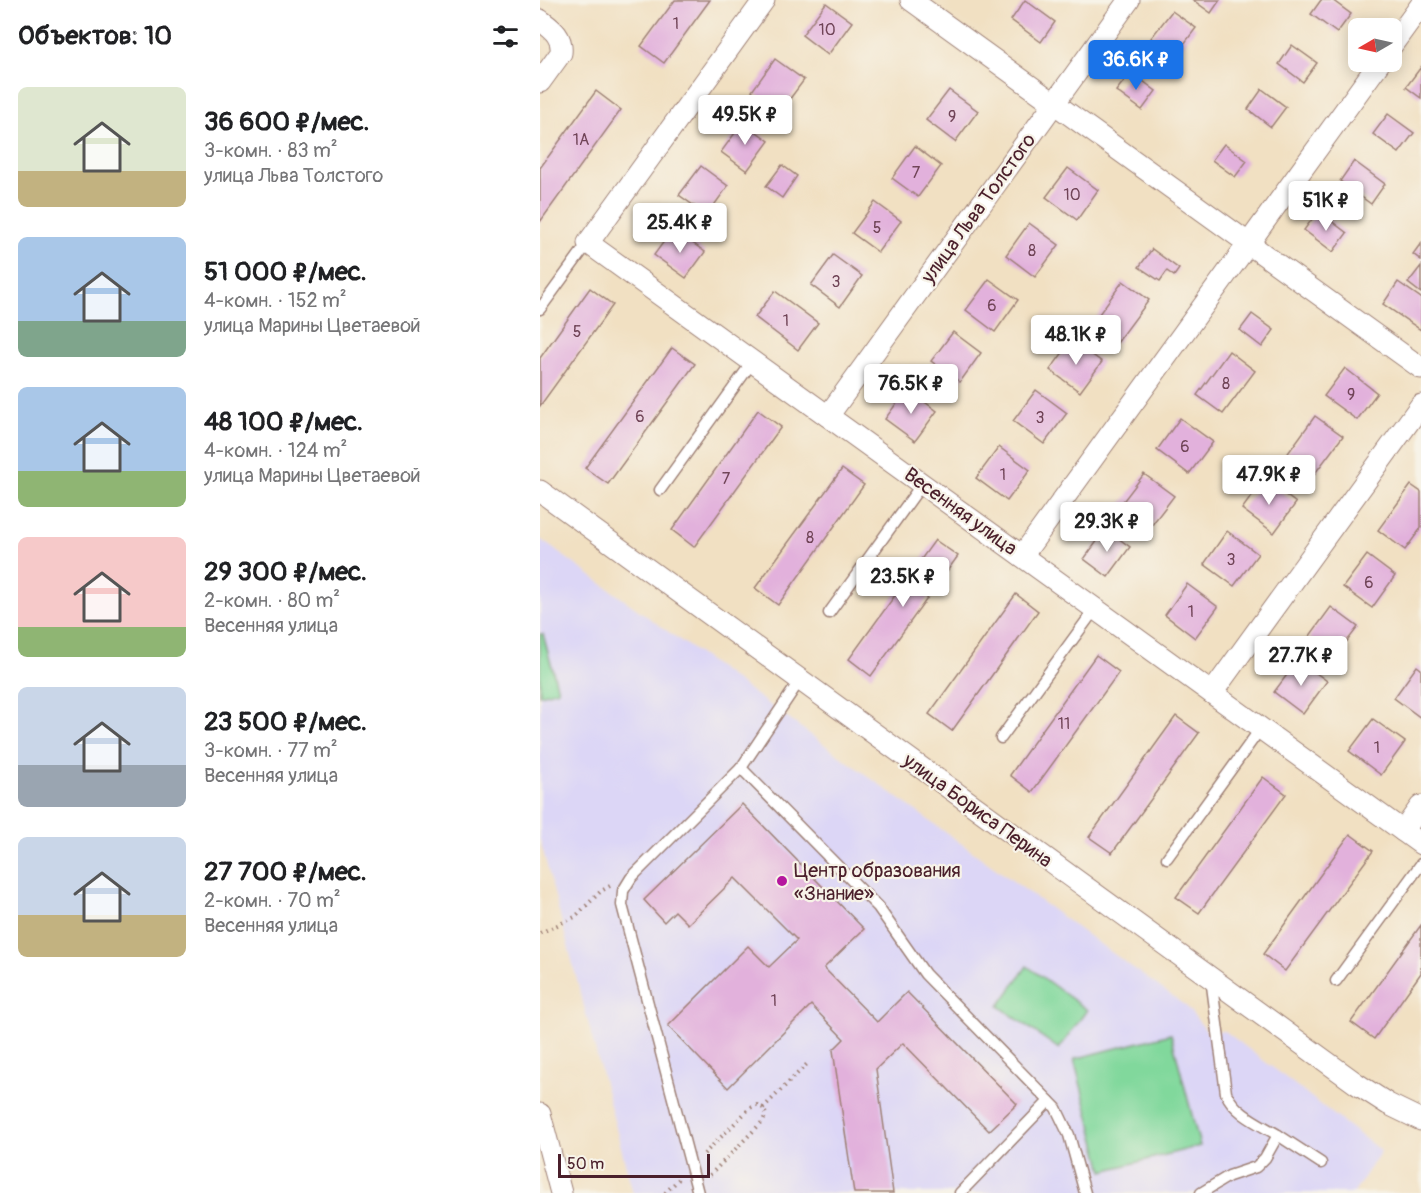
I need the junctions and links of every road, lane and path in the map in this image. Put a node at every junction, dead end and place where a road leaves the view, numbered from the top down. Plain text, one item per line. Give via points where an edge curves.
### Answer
1 (764, 0) edge
2 (911, 0) edge
3 (1129, 0) edge
4 (1421, 5) edge
5 (540, 20) edge
6 (1402, 31) edge
7 (1373, 72) edge
8 (540, 82) edge
9 (1054, 103) junction
10 (588, 243) junction
11 (1248, 244) junction
12 (540, 309) edge
13 (753, 362) junction
14 (1421, 368) edge
15 (1421, 405) edge
16 (828, 416) junction
17 (922, 483) junction
18 (660, 490) dead end
19 (540, 491) edge
20 (1022, 556) junction
21 (1095, 609) junction
22 (829, 613) dead end
23 (800, 680) junction
24 (1212, 693) junction
25 (1261, 728) junction
26 (1001, 738) dead end
27 (741, 768) junction
28 (1421, 806) edge
29 (1403, 831) junction
30 (1421, 844) edge
31 (1167, 858) dead end
32 (1421, 864) edge
33 (626, 885) junction
34 (540, 933) edge
35 (1210, 978) junction
36 (1336, 981) dead end
37 (808, 1062) dead end
38 (1049, 1101) junction
39 (763, 1108) junction
40 (540, 1114) edge
41 (1421, 1120) edge
42 (1278, 1136) junction
43 (1321, 1163) dead end
44 (691, 1167) junction
45 (697, 1191) edge
46 (561, 1193) edge
47 (665, 1193) edge
48 (960, 1193) edge
49 (1084, 1193) edge
50 (1201, 1193) edge

1 - 10 street
2 - 9 street
3 - 9 street, улица Льва Толстого
4 - 6 street
5 - 8 street via 555,31 562,48
7 - 11 street
9 - 11 street
9 - 16 street, улица Льва Толстого
10 - 12 lane
10 - 13 street, Весенняя улица
11 - 14 street
11 - 20 street
13 - 16 street, Весенняя улица
13 - 18 lane
15 - 24 street
16 - 17 street, Весенняя улица
17 - 20 street, Весенняя улица
17 - 22 lane
19 - 23 street, улица Бориса Перина
20 - 21 street, Весенняя улица
21 - 24 street, Весенняя улица
21 - 26 lane
23 - 27 lane
23 - 35 street, улица Бориса Перина
24 - 25 street, Весенняя улица
25 - 29 street, Весенняя улица
25 - 31 lane
27 - 33 lane
27 - 38 lane via 878,907 925,974
28 - 29 street
29 - 30 street, Весенняя улица
32 - 36 lane
33 - 34 path via 604,889 575,917
33 - 44 lane via 622,905
35 - 41 street, улица Бориса Перина via 1365,1089
35 - 42 lane via 1226,1093 1239,1111
37 - 39 path
38 - 48 lane
38 - 49 lane via 1066,1126
39 - 44 path via 750,1108
39 - 45 path via 763,1121
40 - 46 street
42 - 43 lane
42 - 50 lane via 1256,1167 1228,1176
44 - 45 lane
44 - 47 path

